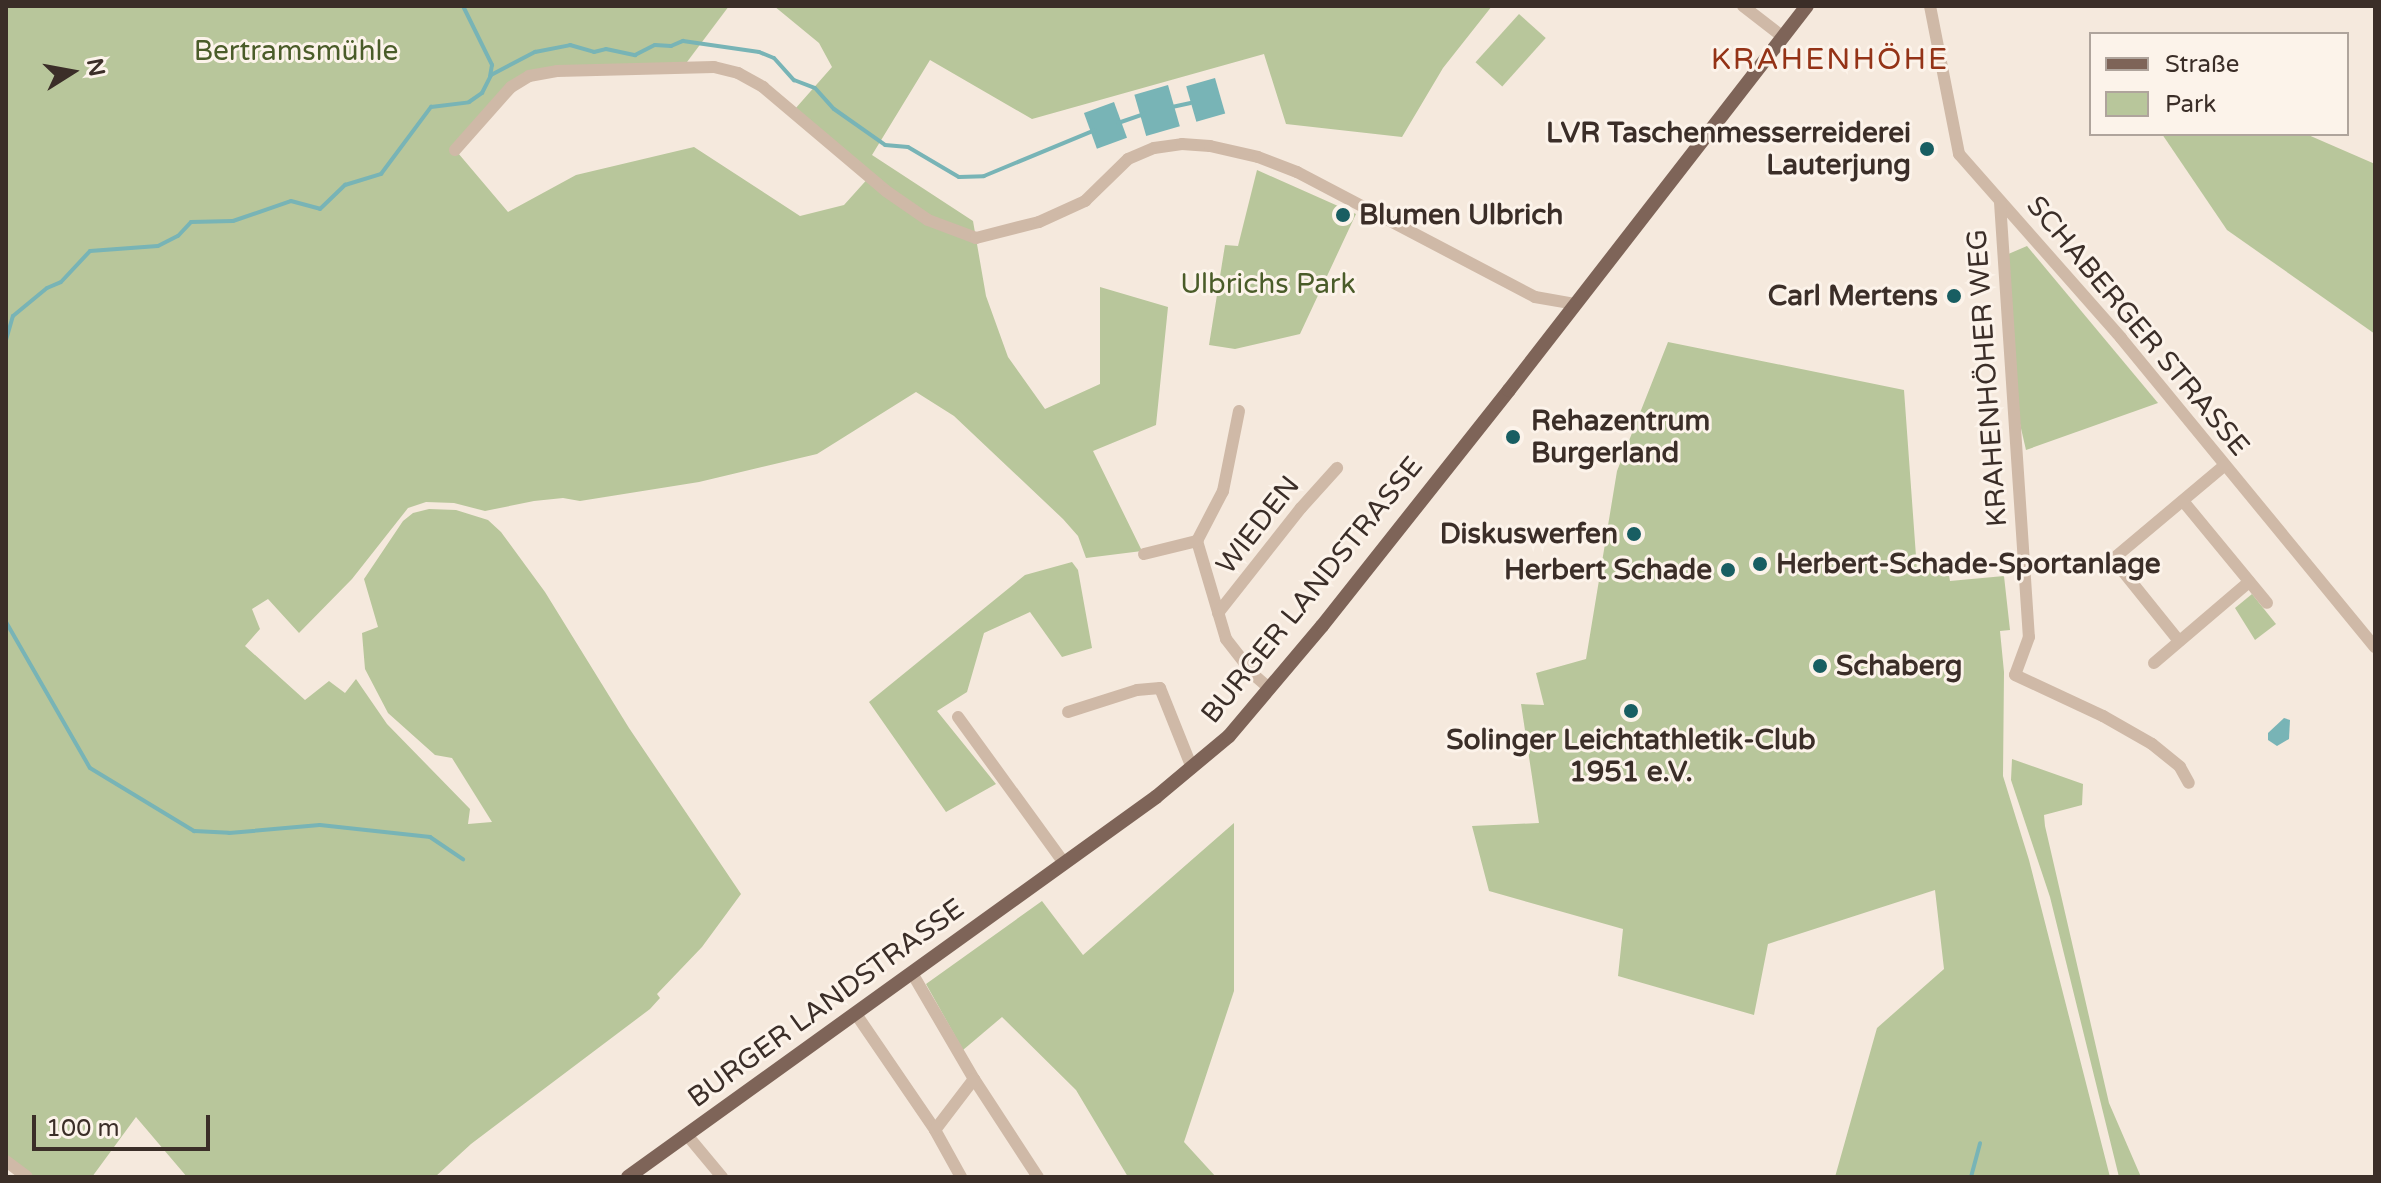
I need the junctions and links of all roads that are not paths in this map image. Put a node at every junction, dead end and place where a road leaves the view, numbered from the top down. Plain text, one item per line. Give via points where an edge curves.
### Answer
1 (1743, 6) edge
2 (1807, 6) edge
3 (1930, 6) edge
4 (1783, 37) junction
5 (455, 150) dead end
6 (2000, 202) junction
7 (1574, 304) junction
8 (1239, 411) dead end
9 (2225, 465) junction
10 (1337, 468) dead end
11 (2183, 501) junction
12 (1197, 541) junction
13 (1144, 554) dead end
14 (2249, 582) junction
15 (2267, 603) dead end
16 (1218, 613) junction
17 (2179, 641) junction
18 (2375, 647) edge
19 (2154, 663) dead end
20 (1270, 689) junction
21 (1068, 712) dead end
22 (958, 717) dead end
23 (1192, 768) junction
24 (2189, 783) dead end
25 (1064, 863) junction
26 (912, 973) junction
27 (856, 1014) junction
28 (974, 1079) junction
29 (935, 1130) junction
30 (687, 1135) junction
31 (8, 1162) edge
32 (27, 1177) edge
33 (628, 1177) edge
34 (722, 1177) edge
35 (961, 1177) edge
36 (1038, 1177) edge

1 - 4 street
2 - 4 main road, BURGER LANDSTRASSE
3 - 6 street, SCHABERGER STRASSE via 1956,147
4 - 7 main road, BURGER LANDSTRASSE
5 - 7 street via 511,87 529,76 714,67 763,87 928,220 976,238 1039,222 1085,201 1128,159 1154,148 1210,146 1297,172 1535,297
6 - 9 street, SCHABERGER STRASSE
6 - 24 street, KRAHENHÖHER WEG via 2029,637 2015,675 2152,744 2180,767
7 - 20 main road, BURGER LANDSTRASSE
8 - 12 street, WIEDEN via 1223,491
9 - 11 street
9 - 18 street, SCHABERGER STRASSE
10 - 16 street, WIEDEN
11 - 14 street
11 - 17 street via 2113,559
12 - 13 street, WIEDEN
12 - 16 street, WIEDEN
14 - 15 street
14 - 17 street
16 - 20 street, WIEDEN via 1233,649
17 - 19 street
20 - 23 main road, BURGER LANDSTRASSE
21 - 23 street via 1160,688
22 - 25 street
23 - 25 main road, BURGER LANDSTRASSE
25 - 26 main road, BURGER LANDSTRASSE
26 - 27 main road, BURGER LANDSTRASSE
26 - 28 street
27 - 29 street
27 - 30 main road, BURGER LANDSTRASSE
28 - 29 street
28 - 36 street
29 - 35 street
30 - 33 main road, BURGER LANDSTRASSE
30 - 34 street
31 - 32 street

